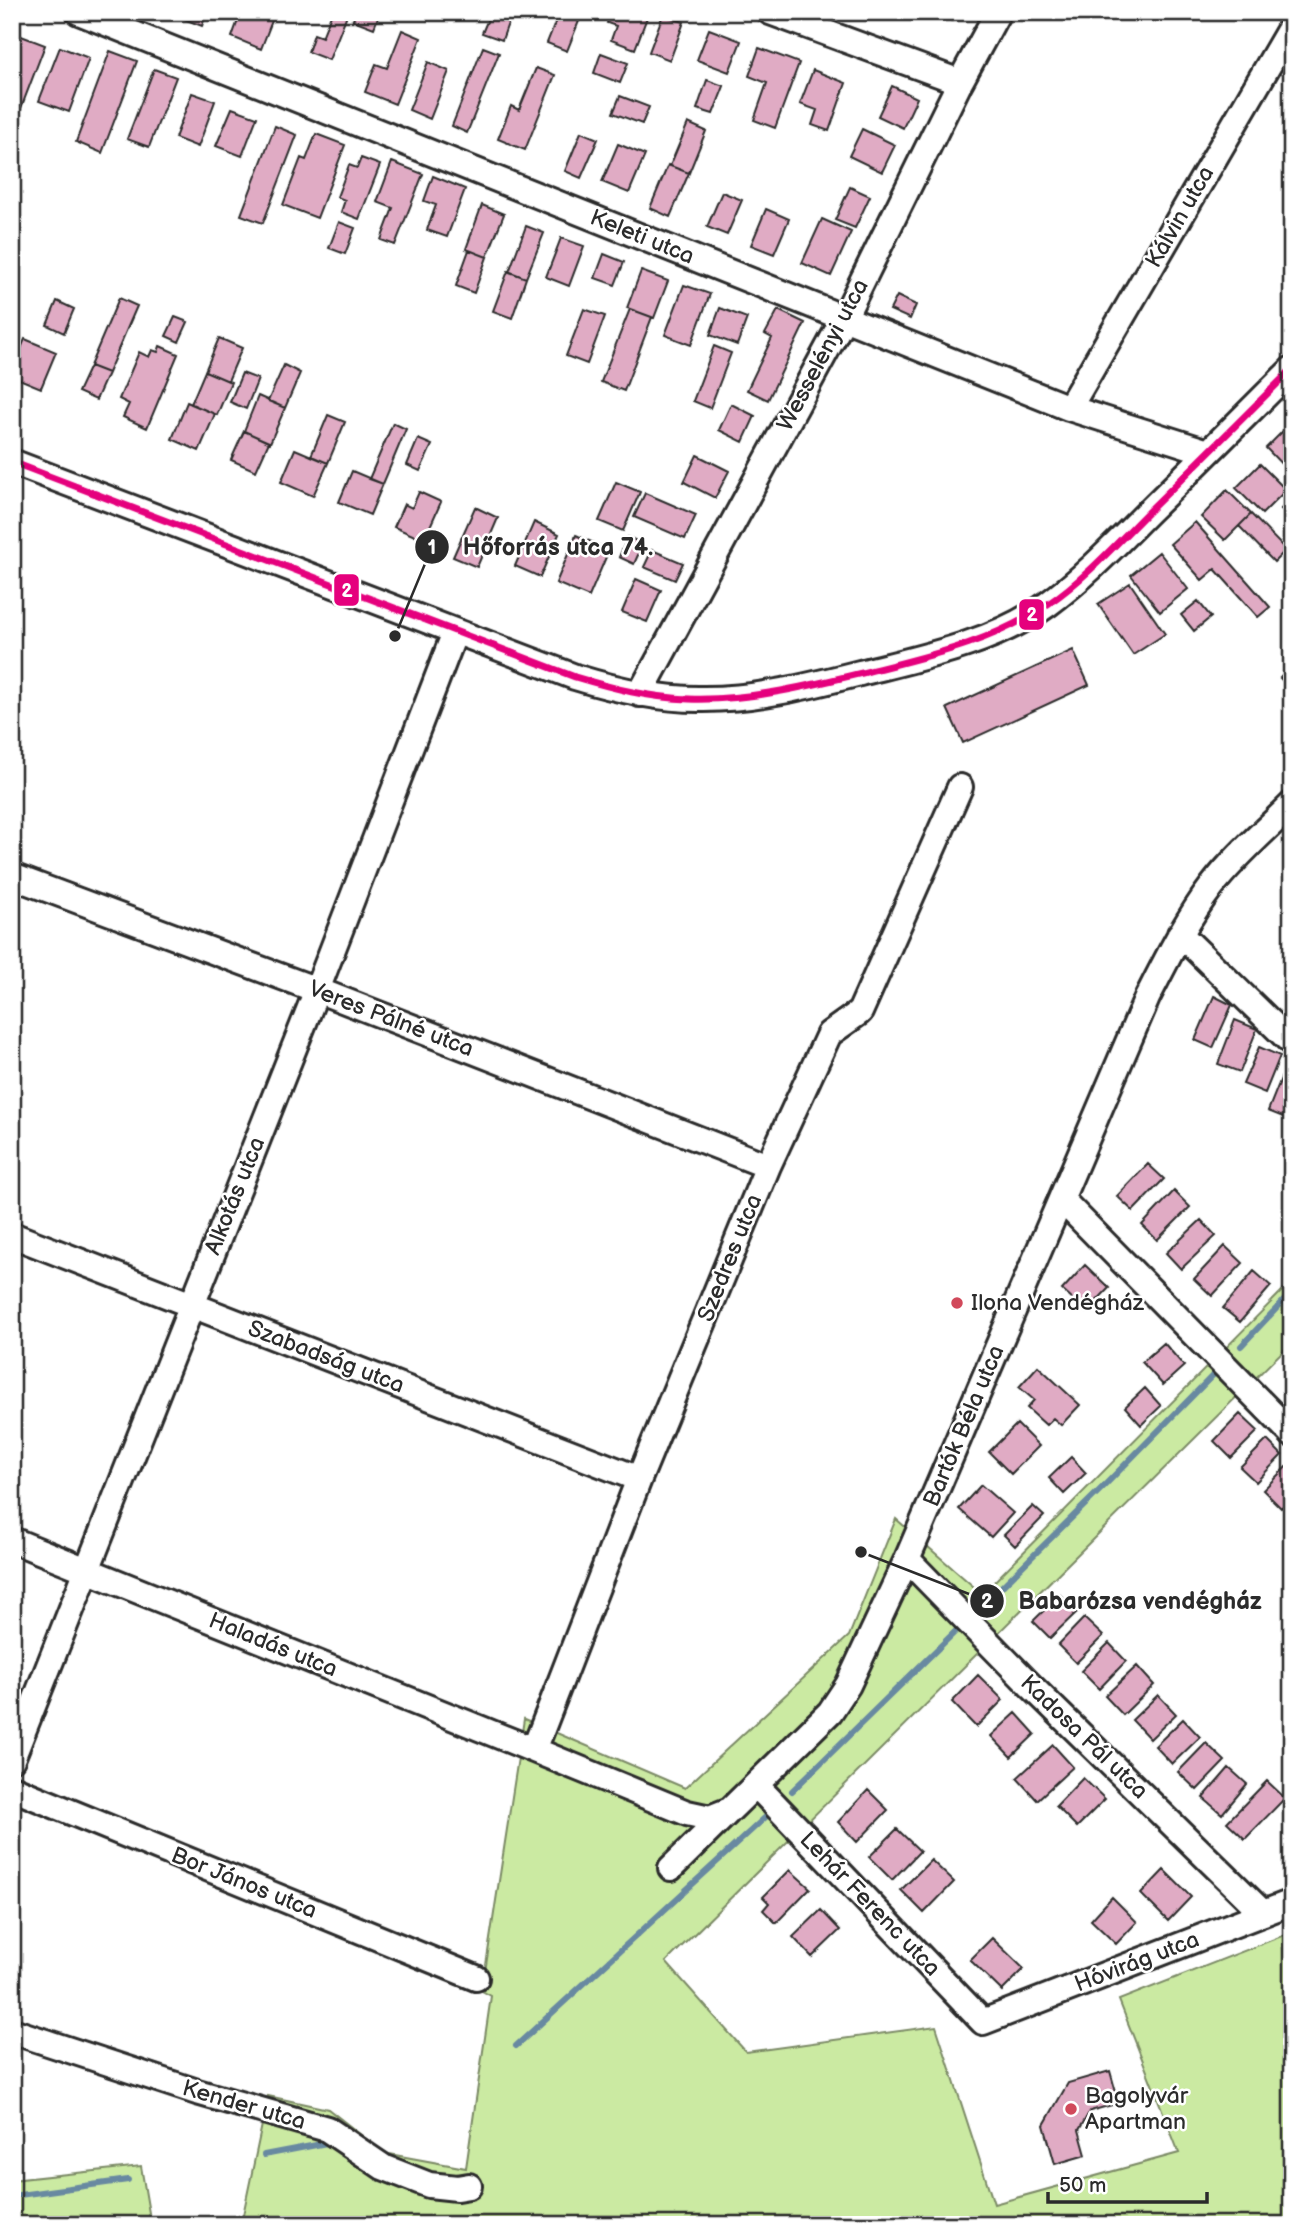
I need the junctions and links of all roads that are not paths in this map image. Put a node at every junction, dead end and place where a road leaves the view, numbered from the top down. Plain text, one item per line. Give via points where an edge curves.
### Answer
1 (79, 12) edge
2 (770, 12) edge
3 (998, 12) edge
4 (1292, 25) edge
5 (960, 82) junction
6 (844, 318) junction
7 (1292, 369) edge
8 (1069, 408) junction
9 (1208, 452) junction
10 (12, 462) edge
11 (455, 632) junction
12 (640, 694) junction
13 (960, 787) dead end
14 (1292, 804) edge
15 (12, 876) edge
16 (1180, 934) junction
17 (317, 990) junction
18 (1292, 1043) edge
19 (768, 1166) junction
20 (1061, 1199) junction
21 (12, 1235) edge
22 (191, 1305) junction
23 (1292, 1434) edge
24 (639, 1479) junction
25 (12, 1540) edge
26 (907, 1559) junction
27 (87, 1570) junction
28 (534, 1750) junction
29 (12, 1759) edge
30 (756, 1786) junction
31 (12, 1788) edge
32 (730, 1810) junction
33 (671, 1868) dead end
34 (1292, 1902) edge
35 (1264, 1913) junction
36 (477, 1978) dead end
37 (983, 2022) joint
38 (12, 2031) edge
39 (469, 2186) dead end

1 - 6 street, Keleti utca
2 - 5 street
3 - 5 street, Wesselényi utca
4 - 8 street, Kálvin utca
5 - 6 street, Wesselényi utca
6 - 8 street, Keleti utca
6 - 12 street, Wesselényi utca
7 - 9 street
8 - 9 street, Keleti utca
9 - 12 street via 1069,588 1021,621 988,636 921,658 752,696 703,699
10 - 11 street
11 - 12 street via 575,677
11 - 17 street, Alkotás utca
13 - 19 street, Szedres utca via 860,1012 830,1034
14 - 16 street, Bartók Béla utca via 1215,883
15 - 17 street, Veres Pálné utca
16 - 18 street
16 - 20 street, Bartók Béla utca via 1147,998
17 - 19 street, Veres Pálné utca
17 - 22 street, Alkotás utca
19 - 24 street, Szedres utca
20 - 23 street
20 - 26 street, Bartók Béla utca
21 - 22 street, Szabadság utca
22 - 24 street, Szabadság utca
22 - 27 street, Alkotás utca
24 - 28 street, Szedres utca
25 - 27 street, Haladás utca
26 - 30 street, Bartók Béla utca via 848,1685 830,1712
26 - 35 street, Kadosa Pál utca
27 - 28 street, Haladás utca
27 - 29 street, Alkotás utca
28 - 32 street via 687,1814 710,1818
30 - 32 street, Bartók Béla utca
30 - 37 street, Lehár Ferenc utca
31 - 36 street, Bor János utca
32 - 33 street, Bartók Béla utca
34 - 35 street, Hóvirág utca
35 - 37 street, Hóvirág utca
38 - 39 street, Kender utca via 327,2129 383,2167 429,2185

